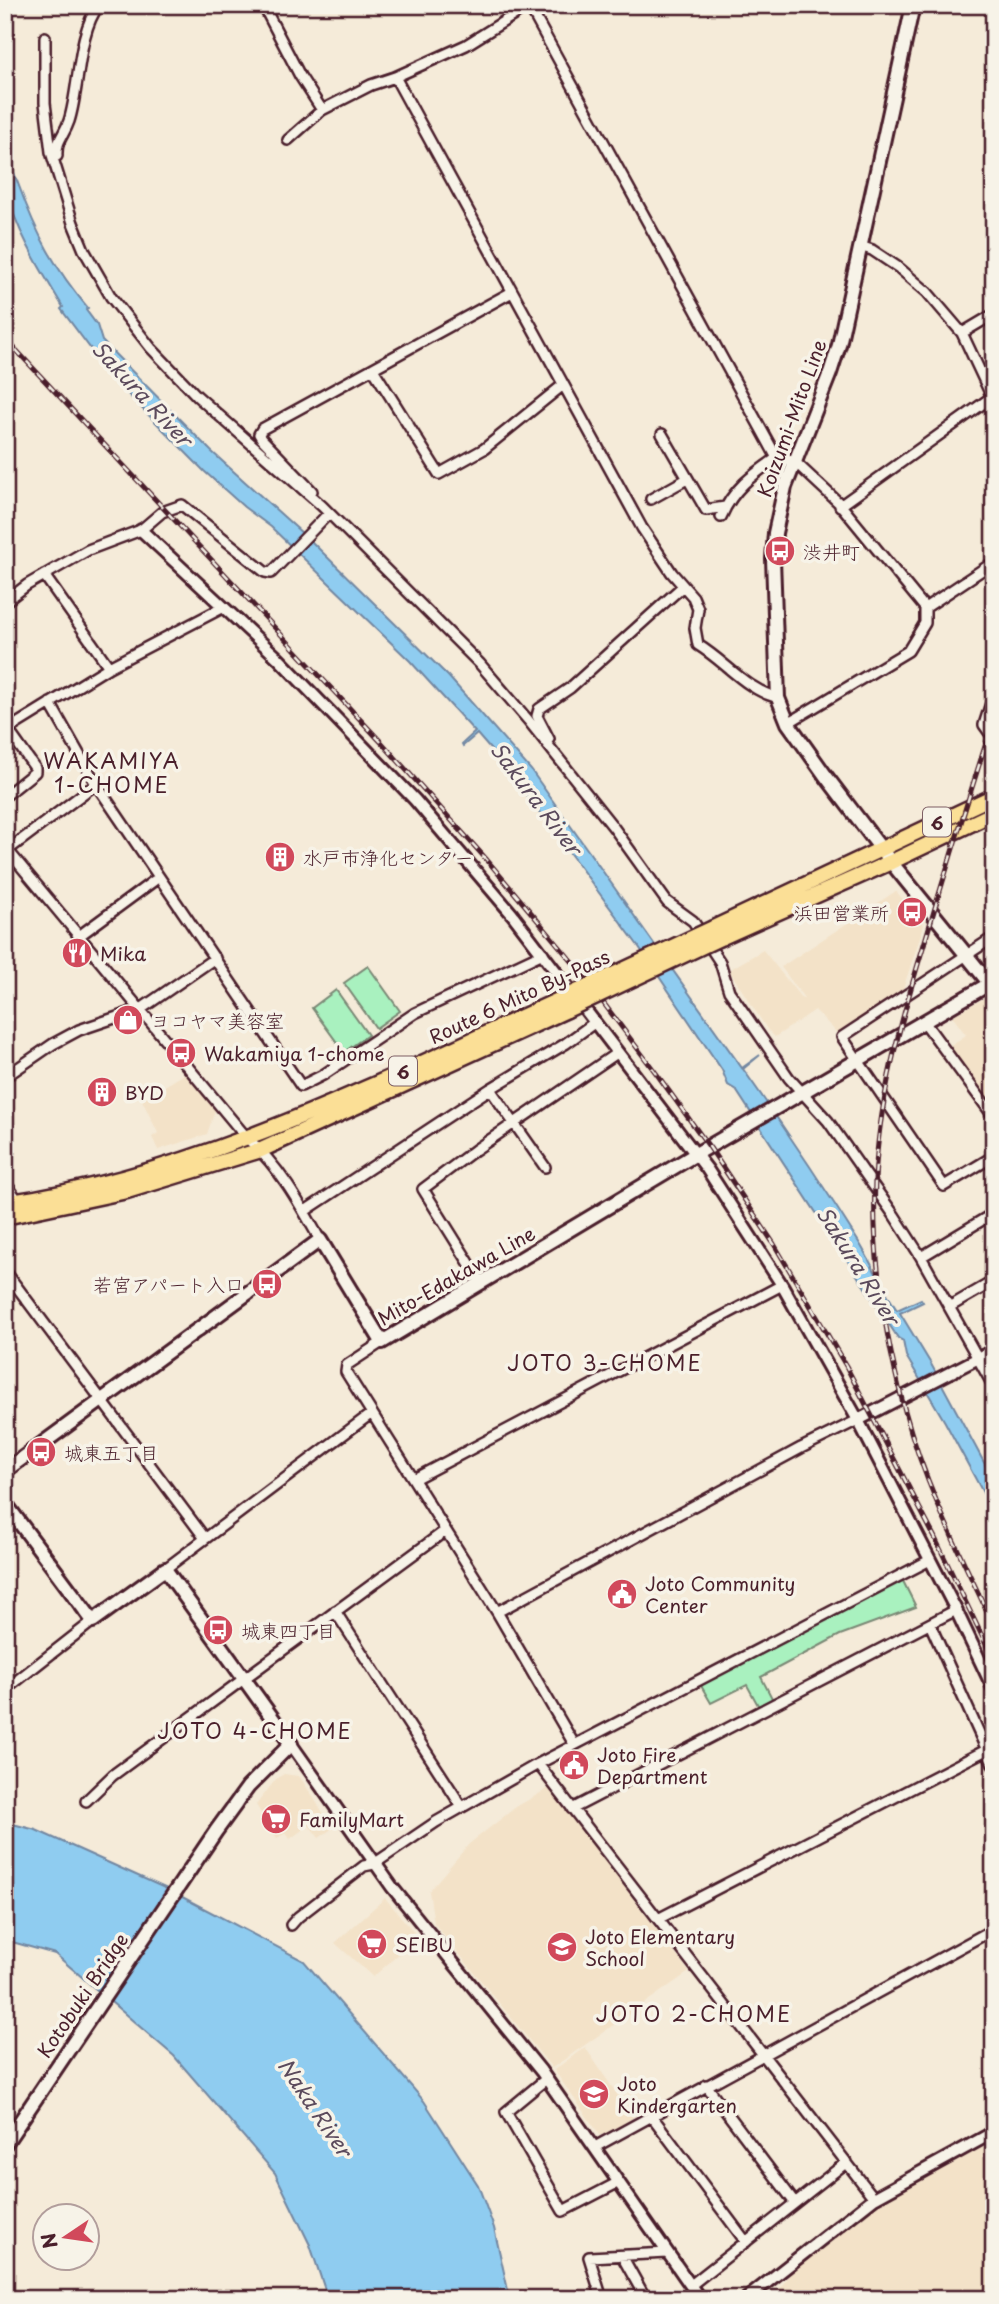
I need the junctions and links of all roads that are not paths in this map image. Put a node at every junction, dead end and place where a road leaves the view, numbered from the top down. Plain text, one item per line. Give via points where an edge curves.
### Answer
1 (99, 5) edge
2 (263, 5) edge
3 (913, 5) edge
4 (529, 6) edge
5 (45, 37) dead end
6 (395, 77) junction
7 (322, 110) junction
8 (288, 140) dead end
9 (58, 178) junction
10 (860, 246) junction
11 (512, 292) junction
12 (994, 314) edge
13 (962, 333) junction
14 (373, 369) junction
15 (563, 385) junction
16 (992, 397) edge
17 (662, 434) dead end
18 (994, 434) edge
19 (777, 458) junction
20 (794, 461) junction
21 (687, 479) junction
22 (651, 499) dead end
23 (322, 506) junction
24 (841, 506) junction
25 (725, 507) junction
26 (327, 516) junction
27 (721, 517) dead end
28 (141, 530) junction
29 (994, 562) edge
30 (44, 575) junction
31 (683, 586) junction
32 (5, 602) edge
33 (224, 607) junction
34 (925, 608) junction
35 (109, 667) junction
36 (994, 694) edge
37 (778, 698) junction
38 (50, 703) junction
39 (788, 723) junction
40 (6, 728) edge
41 (994, 740) edge
42 (553, 751) junction
43 (96, 784) junction
44 (5, 796) edge
45 (994, 796) edge
46 (994, 813) edge
47 (880, 848) junction
48 (7, 849) edge
49 (891, 862) junction
50 (155, 880) dead end
51 (717, 933) junction
52 (79, 936) junction
53 (994, 937) edge
54 (543, 953) junction
55 (966, 954) junction
56 (215, 958) junction
57 (992, 985) edge
58 (563, 1005) junction
59 (141, 1009) junction
60 (594, 1023) junction
61 (925, 1023) junction
62 (617, 1053) junction
63 (858, 1062) junction
64 (5, 1077) edge
65 (490, 1089) junction
66 (800, 1096) junction
67 (994, 1117) edge
68 (514, 1123) junction
69 (246, 1137) junction
70 (261, 1150) junction
71 (696, 1154) junction
72 (994, 1156) edge
73 (545, 1167) dead end
74 (5, 1182) edge
75 (12, 1202) edge
76 (304, 1211) junction
77 (994, 1213) edge
78 (5, 1217) edge
79 (320, 1240) junction
80 (920, 1257) junction
81 (5, 1271) edge
82 (994, 1281) edge
83 (481, 1282) junction
84 (782, 1284) junction
85 (950, 1307) junction
86 (382, 1342) junction
87 (994, 1350) edge
88 (977, 1359) junction
89 (994, 1387) edge
90 (102, 1399) junction
91 (372, 1413) junction
92 (858, 1420) junction
93 (5, 1471) edge
94 (414, 1479) junction
95 (5, 1503) edge
96 (445, 1531) junction
97 (204, 1537) junction
98 (930, 1560) junction
99 (165, 1569) junction
100 (956, 1610) junction
101 (335, 1611) junction
102 (497, 1612) junction
103 (93, 1621) junction
104 (930, 1624) junction
105 (245, 1677) junction
106 (5, 1690) edge
107 (994, 1690) edge
108 (291, 1744) junction
109 (574, 1745) junction
110 (990, 1748) edge
111 (538, 1764) junction
112 (994, 1766) edge
113 (86, 1801) dead end
114 (462, 1807) junction
115 (572, 1809) junction
116 (374, 1864) junction
117 (657, 1919) junction
118 (291, 1925) dead end
119 (994, 1929) edge
120 (762, 2055) junction
121 (546, 2079) junction
122 (706, 2085) junction
123 (651, 2115) junction
124 (994, 2132) edge
125 (5, 2144) edge
126 (595, 2147) junction
127 (847, 2162) junction
128 (619, 2182) junction
129 (874, 2198) junction
130 (795, 2203) junction
131 (746, 2242) junction
132 (668, 2253) junction
133 (622, 2256) junction
134 (691, 2285) junction
135 (602, 2299) edge
136 (646, 2299) edge
137 (700, 2299) edge
138 (746, 2299) edge

1 - 9 street via 85,38 68,125 57,145
2 - 7 street
3 - 10 main road, Koizumi-Mito Line
4 - 6 street via 466,45
4 - 19 street
5 - 9 street via 47,123
6 - 7 street
6 - 11 street
7 - 8 street
9 - 23 street via 84,250 129,321 197,396
10 - 13 street via 918,284
10 - 20 main road, Koizumi-Mito Line via 839,345
11 - 14 street
11 - 15 street
12 - 13 street
13 - 16 street
14 - 15 street via 439,474 484,449
14 - 23 street via 259,434 304,480
15 - 31 street via 642,528
16 - 18 street
16 - 24 street
17 - 21 street
19 - 20 street
19 - 25 street via 738,487
20 - 24 street
20 - 37 main road, Koizumi-Mito Line via 773,547
21 - 22 street
21 - 25 street via 706,510
23 - 26 street
24 - 34 street
25 - 27 street
26 - 28 street via 271,573 182,505 162,512
26 - 42 street via 481,664
28 - 30 street via 88,550
28 - 33 street
29 - 34 street
30 - 32 street
30 - 35 street
31 - 37 street via 698,609 698,645 733,674
31 - 42 street via 570,688 539,709 537,716
33 - 35 street
33 - 54 street via 415,800
34 - 39 street via 925,622 908,651
35 - 38 street
36 - 41 street via 984,725
37 - 39 main road, Koizumi-Mito Line
38 - 40 street
38 - 43 street
39 - 47 main road, Koizumi-Mito Line
40 - 44 street via 35,772
42 - 66 street via 667,902 693,921 720,962 729,990
43 - 48 street
43 - 56 street
45 - 47 highway, Route 6 Mito By-Pass / 6
46 - 49 highway, Route 6 Mito By-Pass / 6
47 - 49 main road, Koizumi-Mito Line
47 - 51 highway, Route 6 Mito By-Pass / 6
48 - 52 street
49 - 51 highway, Route 6 Mito By-Pass / 6
49 - 55 main road, Koizumi-Mito Line
50 - 52 street
51 - 58 highway, Route 6 Mito By-Pass / 6, bridge
52 - 59 street
53 - 55 street
54 - 56 street via 415,1013 301,1086
54 - 60 street
55 - 57 main road, Koizumi-Mito Line
55 - 63 street via 842,1037
56 - 59 street
57 - 61 main road
58 - 69 highway, Route 6 Mito By-Pass / 6
58 - 70 highway, Route 6 Mito By-Pass / 6
59 - 64 street via 79,1030
59 - 69 street
60 - 62 street
60 - 65 street
61 - 63 main road
61 - 67 street
62 - 68 street
62 - 71 street
63 - 66 main road
63 - 72 street via 944,1186
65 - 68 street
65 - 76 street
66 - 71 main road, Mito-Edakawa Line
66 - 80 street via 828,1121
68 - 73 street
68 - 83 street via 423,1189
69 - 70 street
69 - 75 highway, Route 6 Mito By-Pass / 6 via 133,1175
70 - 76 street
70 - 78 highway, Route 6 Mito By-Pass / 6 via 127,1191
71 - 83 main road, Mito-Edakawa Line
71 - 84 street
74 - 75 street
76 - 79 street
77 - 80 street
79 - 86 main road, Mito-Edakawa Line
79 - 90 main road
80 - 85 street
81 - 90 street
82 - 85 street
83 - 86 main road, Mito-Edakawa Line
84 - 92 street
84 - 94 street
85 - 88 street
86 - 91 street via 347,1365 346,1372
87 - 88 street
88 - 89 street
88 - 92 street
90 - 93 main road
90 - 97 street
91 - 94 street
91 - 97 street
92 - 98 street
92 - 102 street
94 - 96 street
95 - 103 main road
96 - 101 street
96 - 102 street
97 - 99 street
98 - 100 street
98 - 109 street
99 - 103 main road
99 - 105 main road
100 - 104 street
100 - 107 street
101 - 105 street
101 - 114 street
102 - 109 street
103 - 106 street
104 - 110 street
104 - 115 street
105 - 108 main road
105 - 113 street via 113,1774
108 - 116 street
108 - 125 main road, Kotobuki Bridge via 248,1787
109 - 111 street
110 - 112 street
110 - 117 street
111 - 114 street
111 - 115 street
114 - 116 street
115 - 117 street
116 - 118 street via 364,1866
116 - 121 street
117 - 120 street
119 - 120 street
120 - 122 street
120 - 127 street
121 - 126 street
121 - 128 street via 506,2112 563,2211
122 - 123 street
122 - 130 street
123 - 126 street
123 - 131 street
124 - 129 street
126 - 128 street
127 - 129 street
127 - 130 street
128 - 132 street
129 - 138 street
130 - 131 street
131 - 134 street
132 - 133 street
132 - 134 street
133 - 135 street via 589,2257
133 - 136 street
134 - 137 street

